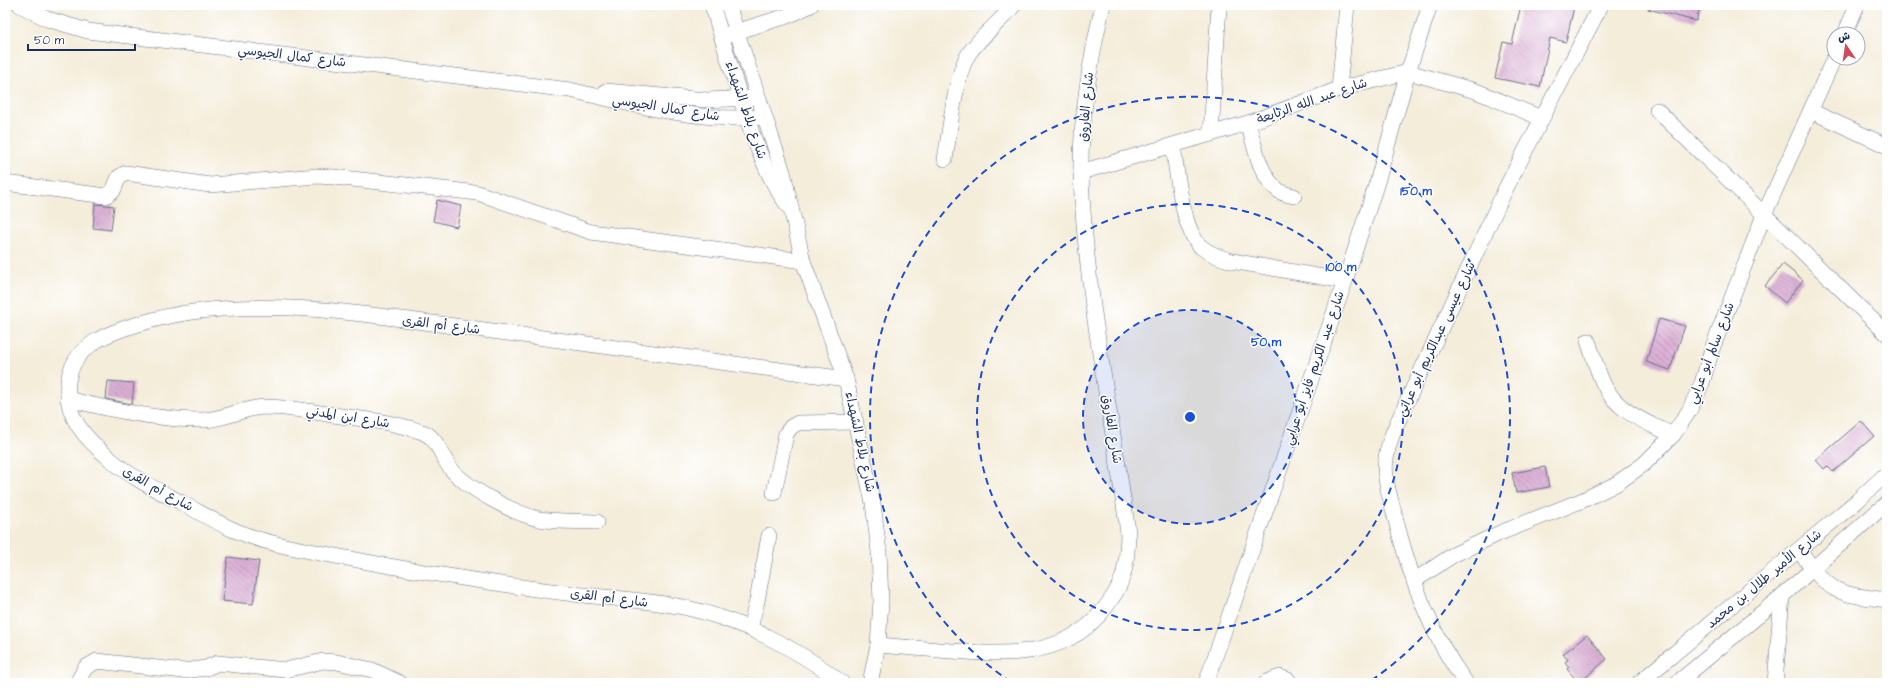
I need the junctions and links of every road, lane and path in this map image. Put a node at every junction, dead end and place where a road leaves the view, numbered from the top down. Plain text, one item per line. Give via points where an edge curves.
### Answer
1 (20, 5) edge
2 (712, 5) edge
3 (728, 5) edge
4 (811, 5) edge
5 (1014, 5) edge
6 (1103, 5) edge
7 (1219, 5) edge
8 (1346, 5) edge
9 (1430, 5) edge
10 (1601, 5) edge
11 (1857, 5) edge
12 (1848, 26) edge
13 (738, 32) junction
14 (722, 36) junction
15 (1831, 66) edge
16 (1408, 72) junction
17 (1339, 89) junction
18 (570, 90) junction
19 (758, 97) junction
20 (741, 100) junction
21 (1657, 110) dead end
22 (1811, 111) junction
23 (764, 117) junction
24 (746, 118) junction
25 (1541, 118) junction
26 (1248, 123) junction
27 (1211, 134) junction
28 (1173, 146) junction
29 (1887, 146) edge
30 (945, 159) dead end
31 (1081, 172) junction
32 (5, 183) edge
33 (1294, 196) dead end
34 (790, 209) junction
35 (1764, 215) junction
36 (803, 261) junction
37 (1345, 281) junction
38 (1887, 334) edge
39 (1588, 341) dead end
40 (846, 379) junction
41 (68, 399) junction
42 (856, 422) junction
43 (1673, 435) junction
44 (1887, 473) edge
45 (774, 493) dead end
46 (1887, 503) edge
47 (596, 522) dead end
48 (769, 536) dead end
49 (1799, 550) junction
50 (1813, 570) junction
51 (1414, 581) junction
52 (1782, 596) junction
53 (1887, 600) edge
54 (750, 628) junction
55 (878, 645) junction
56 (78, 683) edge
57 (400, 683) edge
58 (842, 683) edge
59 (870, 683) edge
60 (1206, 683) edge
61 (1265, 683) edge
62 (1290, 683) edge
63 (1466, 683) edge
64 (1639, 683) edge
65 (1677, 683) edge
66 (1775, 683) edge

1 - 18 street, شارع كمال الجيوسي via 47,19 88,31
2 - 14 street, شارع بلاط الشهداء
3 - 13 street, شارع بلاط الشهداء
4 - 13 street
5 - 30 street via 1003,19 982,36 969,53 960,72
6 - 31 street, شارع الفاروق via 1090,57
7 - 27 street
8 - 17 street
9 - 16 street, شارع عبد الكريم فايز أبو عرابي
10 - 25 street, شارع عيسى عبدالكريم أبو عرابي
11 - 12 street
13 - 14 street
13 - 19 street, شارع بلاط الشهداء
14 - 20 street, شارع بلاط الشهداء
15 - 22 street, شارع سالم أبو عرابي
16 - 17 street, شارع عبد الله الربايعة
16 - 25 street, شارع عبد الله الربايعة via 1476,91
16 - 37 street, شارع عبد الكريم فايز أبو عرابي via 1378,179
17 - 26 street, شارع عبد الله الربايعة
18 - 20 street, شارع كمال الجيوسي
18 - 24 street, شارع كمال الجيوسي via 636,105
19 - 20 street, شارع كمال الجيوسي
19 - 23 street, شارع بلاط الشهداء
20 - 24 street, شارع بلاط الشهداء
21 - 35 street
22 - 29 street
22 - 35 street, شارع سالم أبو عرابي
23 - 24 street, شارع كمال الجيوسي
23 - 34 street, شارع بلاط الشهداء via 783,172
24 - 34 street, شارع بلاط الشهداء via 771,179 780,197
25 - 51 street, شارع عيسى عبدالكريم أبو عرابي via 1390,440 1385,460 1386,482
26 - 27 street, شارع عبد الله الربايعة
26 - 33 street via 1262,167 1271,184 1280,192
27 - 28 street, شارع عبد الله الربايعة
28 - 31 street, شارع عبد الله الربايعة
28 - 37 street via 1189,230 1200,246 1218,257 1232,261
31 - 55 street, شارع الفاروق via 1085,235 1096,322 1128,533 1124,578 1113,598 1091,624 1069,639 1044,649 987,654
32 - 36 street via 106,196 113,191 119,177 126,173 210,185 317,176 334,177 478,193 591,232
34 - 36 street, شارع بلاط الشهداء
35 - 38 street
35 - 43 street, شارع سالم أبو عرابي via 1712,349 1702,384 1689,411
36 - 40 street, شارع بلاط الشهداء
37 - 60 street, شارع عبد الكريم فايز أبو عرابي
39 - 43 street via 1604,386 1615,400 1630,414
40 - 41 street, شارع أم القرى via 405,320 322,311 243,308 181,313 122,328 94,340 72,366 68,382
40 - 42 street, شارع بلاط الشهداء
41 - 47 street, شارع ابن المدني via 166,418 223,418 244,410 263,407 389,422 424,432 436,442 450,468 485,496 539,519
41 - 54 street, شارع أم القرى via 74,421 83,435 126,473 236,531 271,542 410,571 508,586 682,607
42 - 45 street via 798,423 791,427 786,434
42 - 55 street, شارع بلاط الشهداء via 873,504 879,552
43 - 51 street, شارع سالم أبو عرابي via 1644,464 1616,484 1453,554
44 - 49 street, شارع الأمير طلال بن محمد
46 - 50 street, شارع الأمير طلال بن محمد
48 - 54 street
49 - 50 street
49 - 64 street, شارع الأمير طلال بن محمد
50 - 52 street, شارع الأمير طلال بن محمد
50 - 53 street via 1825,584 1837,592
51 - 63 street, شارع عيسى عبدالكريم أبو عرابي via 1434,631
52 - 65 street, شارع الأمير طلال بن محمد
52 - 66 street
54 - 58 street, شارع أم القرى via 823,668
55 - 59 street, شارع بلاط الشهداء
56 - 57 street via 85,668 97,661 184,671 206,668 218,663 286,670 323,661 337,662 372,670
61 - 62 street via 1280,677

